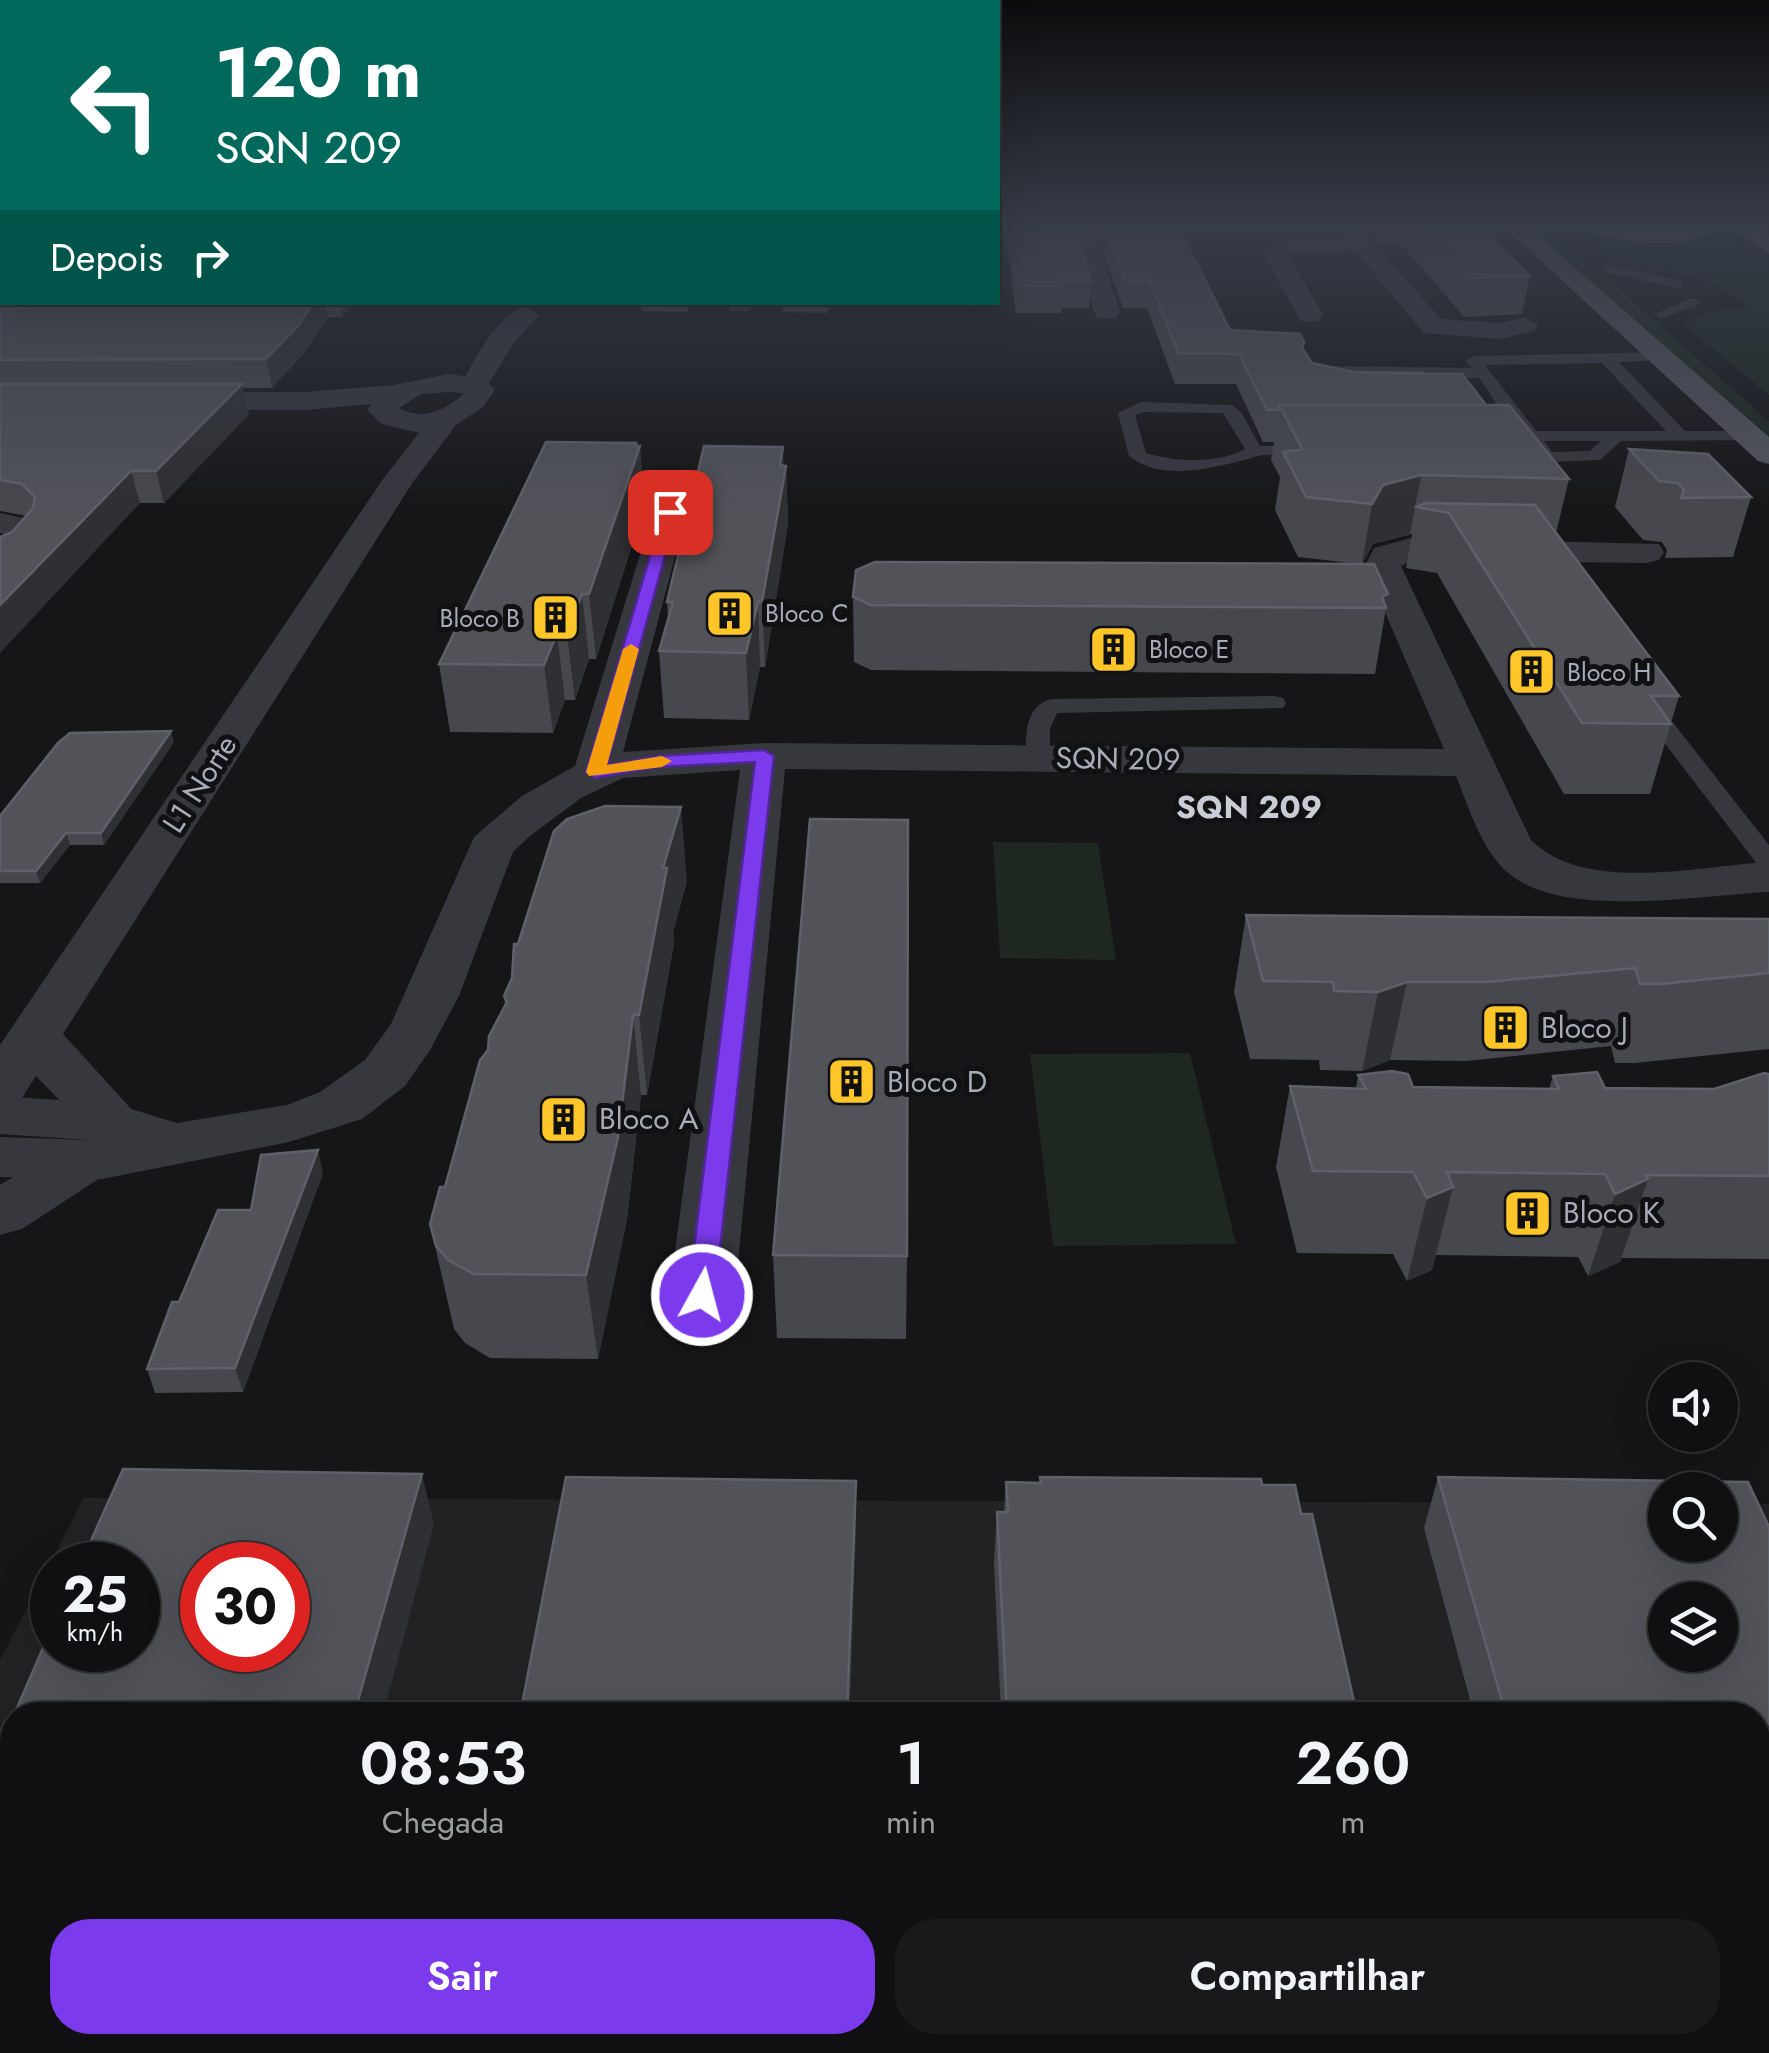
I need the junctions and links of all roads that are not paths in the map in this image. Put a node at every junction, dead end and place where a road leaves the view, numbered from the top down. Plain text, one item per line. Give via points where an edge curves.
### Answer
1 (522, 320) edge
2 (1427, 320) edge
3 (1618, 320) edge
4 (1668, 320) edge
5 (1525, 325) dead end
6 (1689, 339) dead end
7 (499, 345) junction
8 (1606, 358) junction
9 (1660, 358) junction
10 (1481, 372) junction
11 (434, 383) junction
12 (474, 385) junction
13 (1327, 392) edge
14 (1482, 397) edge
15 (1500, 397) junction
16 (152, 401) edge
17 (397, 408) junction
18 (445, 419) junction
19 (1680, 436) junction
20 (1759, 445) edge
21 (1254, 451) junction
22 (1331, 451) edge
23 (398, 479) junction
24 (670, 512) dead end
25 (0, 522) edge
26 (1646, 552) dead end
27 (0, 563) edge
28 (1634, 688) edge
29 (1275, 703) dead end
30 (764, 756) junction
31 (1038, 758) junction
32 (1470, 763) junction
33 (595, 772) junction
34 (1769, 862) edge
35 (1769, 877) edge
36 (35, 1034) junction
37 (0, 1088) edge
38 (0, 1115) edge
39 (100, 1142) junction
40 (0, 1157) edge
41 (0, 1214) edge
42 (702, 1295) dead end

1 - 7 street
2 - 5 street via 1433,327 1500,331
3 - 9 main road
4 - 6 main road
7 - 11 street
7 - 12 street
8 - 9 lane
8 - 10 lane via 1481,358 1474,363
8 - 19 lane
9 - 20 main road
10 - 13 lane via 1310,376
10 - 15 lane
11 - 12 street
11 - 17 street
12 - 18 street, L1 Norte via 480,390 472,405
14 - 15 lane
15 - 19 lane via 1531,447 1558,459 1594,456 1616,437
16 - 17 street
17 - 18 street
17 - 23 street, L1 Norte
18 - 23 street, L1 Norte
19 - 20 lane
21 - 21 lane via 1226,408 1141,406 1126,413 1145,460 1232,462
21 - 22 lane
23 - 36 street, L1 Norte
24 - 33 street
25 - 27 street via 24,533
26 - 32 street via 1435,549 1387,556 1383,566
28 - 34 lane
29 - 31 lane via 1052,706 1039,721
30 - 31 street, SQN 209
30 - 33 street, SQN 209 via 658,761
30 - 42 street
31 - 32 street, SQN 209
32 - 35 street via 1518,859 1548,876 1612,886
33 - 39 street, SQN 209 via 491,847 417,1030 383,1075 339,1105 287,1125 126,1156
36 - 37 street, L1 Norte
36 - 39 street
38 - 39 street, SQN 209
39 - 40 street, SQN 209
39 - 41 street

